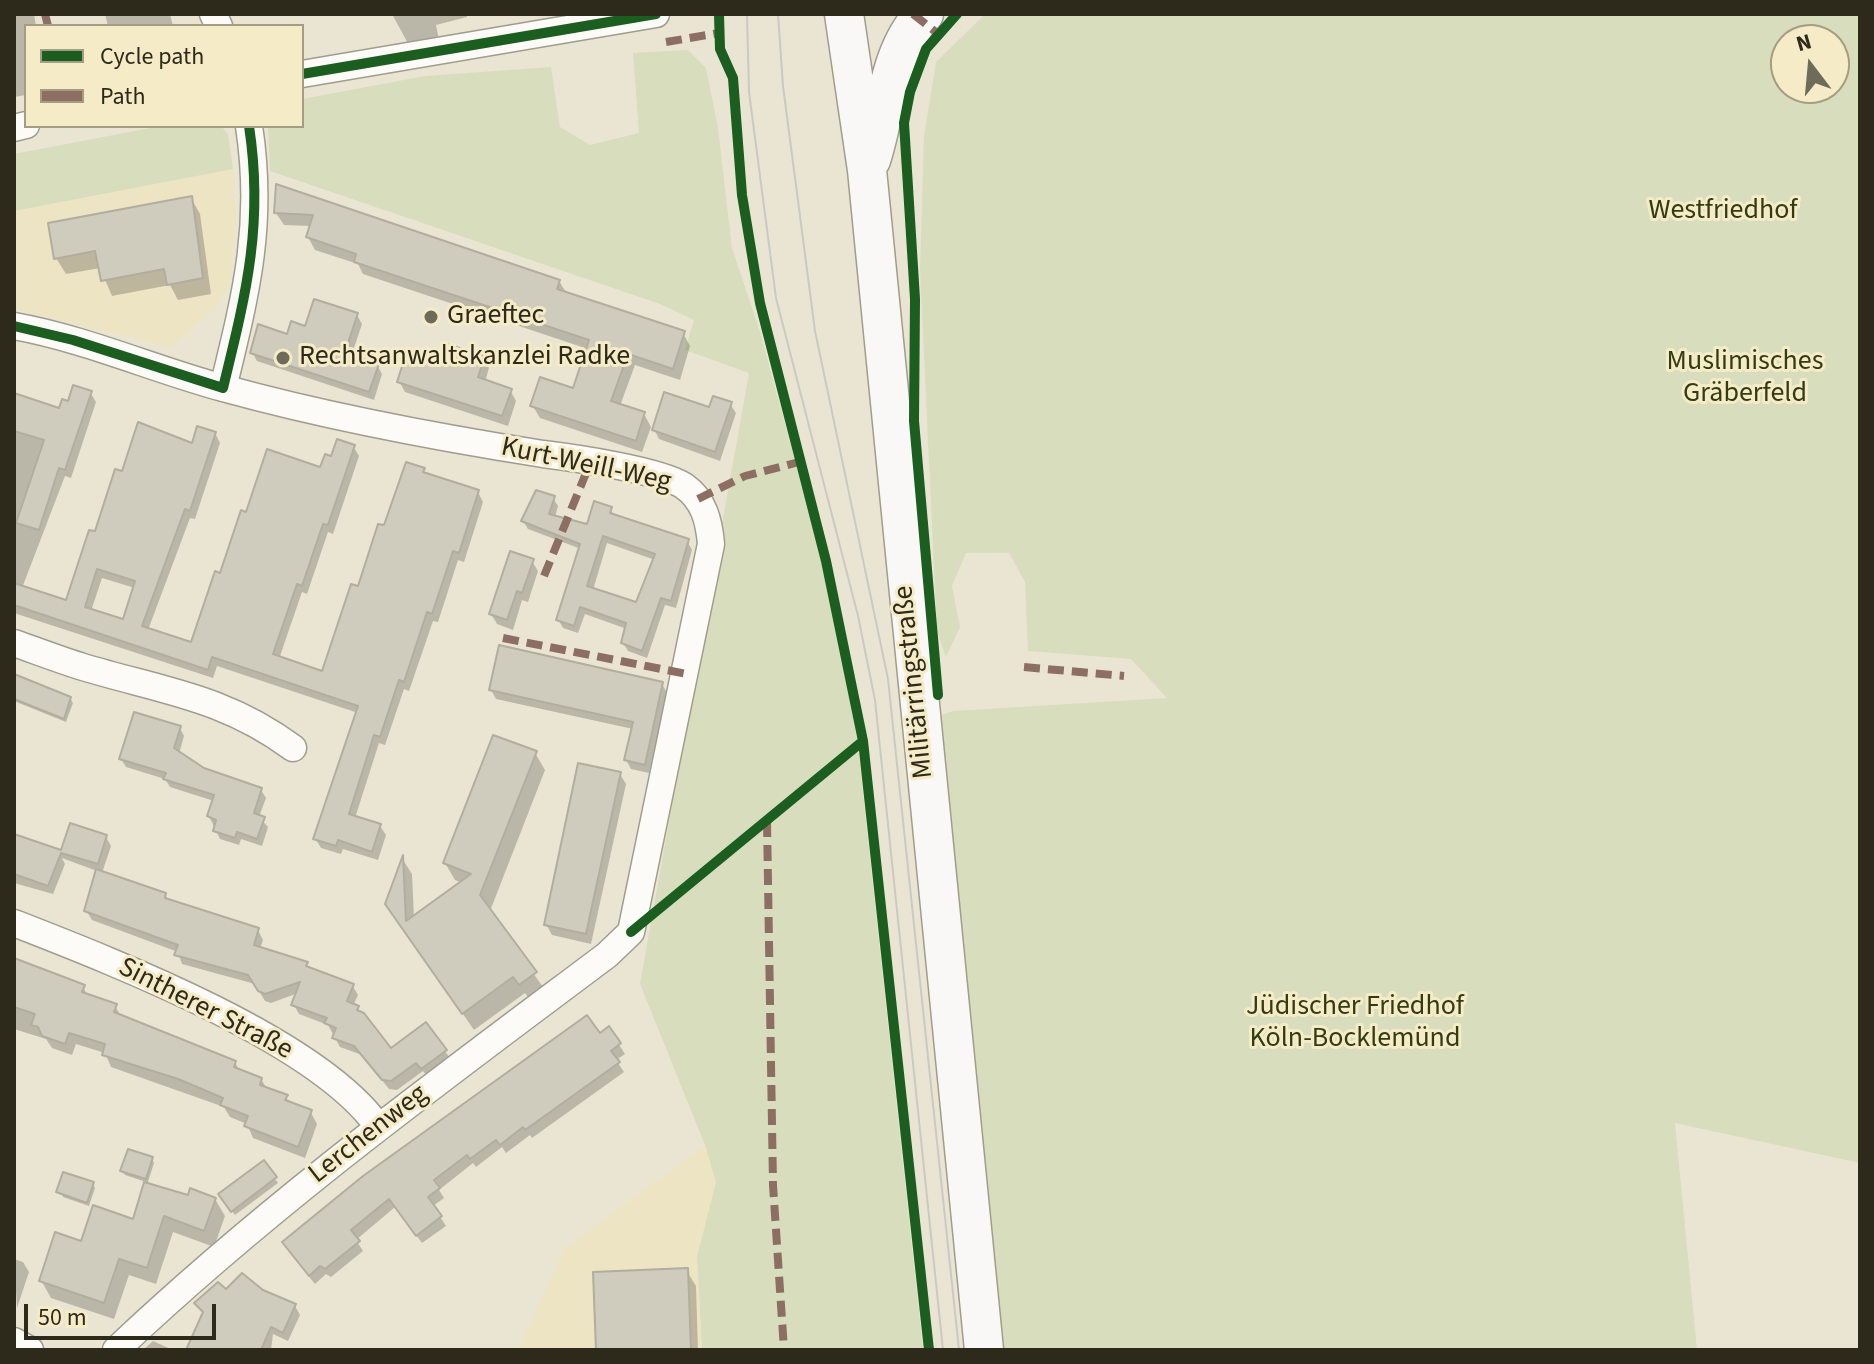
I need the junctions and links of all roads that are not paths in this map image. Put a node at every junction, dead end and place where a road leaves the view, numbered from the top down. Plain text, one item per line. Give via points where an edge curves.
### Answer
1 (656, 14) edge
2 (844, 14) edge
3 (924, 14) edge
4 (304, 74) edge
5 (249, 128) edge
6 (867, 170) junction
7 (14, 326) edge
8 (223, 388) junction
9 (14, 643) edge
10 (293, 748) dead end
11 (14, 923) edge
12 (631, 932) joint
13 (377, 1125) junction
14 (14, 1341) edge
15 (30, 1350) edge
16 (116, 1350) edge
17 (984, 1350) edge

1 - 4 street
2 - 6 main road, Militärringstraße
3 - 6 main road via 897,55 884,121
5 - 8 street via 256,222 251,275
6 - 17 main road, Militärringstraße
7 - 8 street, Kurt-Weill-Weg
8 - 12 street, Kurt-Weill-Weg via 457,441 624,469 682,485 698,499 711,544
9 - 10 street via 210,701 261,725
11 - 13 street, Sintherer Straße via 105,958 255,1032 347,1091
12 - 13 street, Lerchenweg
13 - 16 street, Lerchenweg via 179,1290
14 - 15 street

